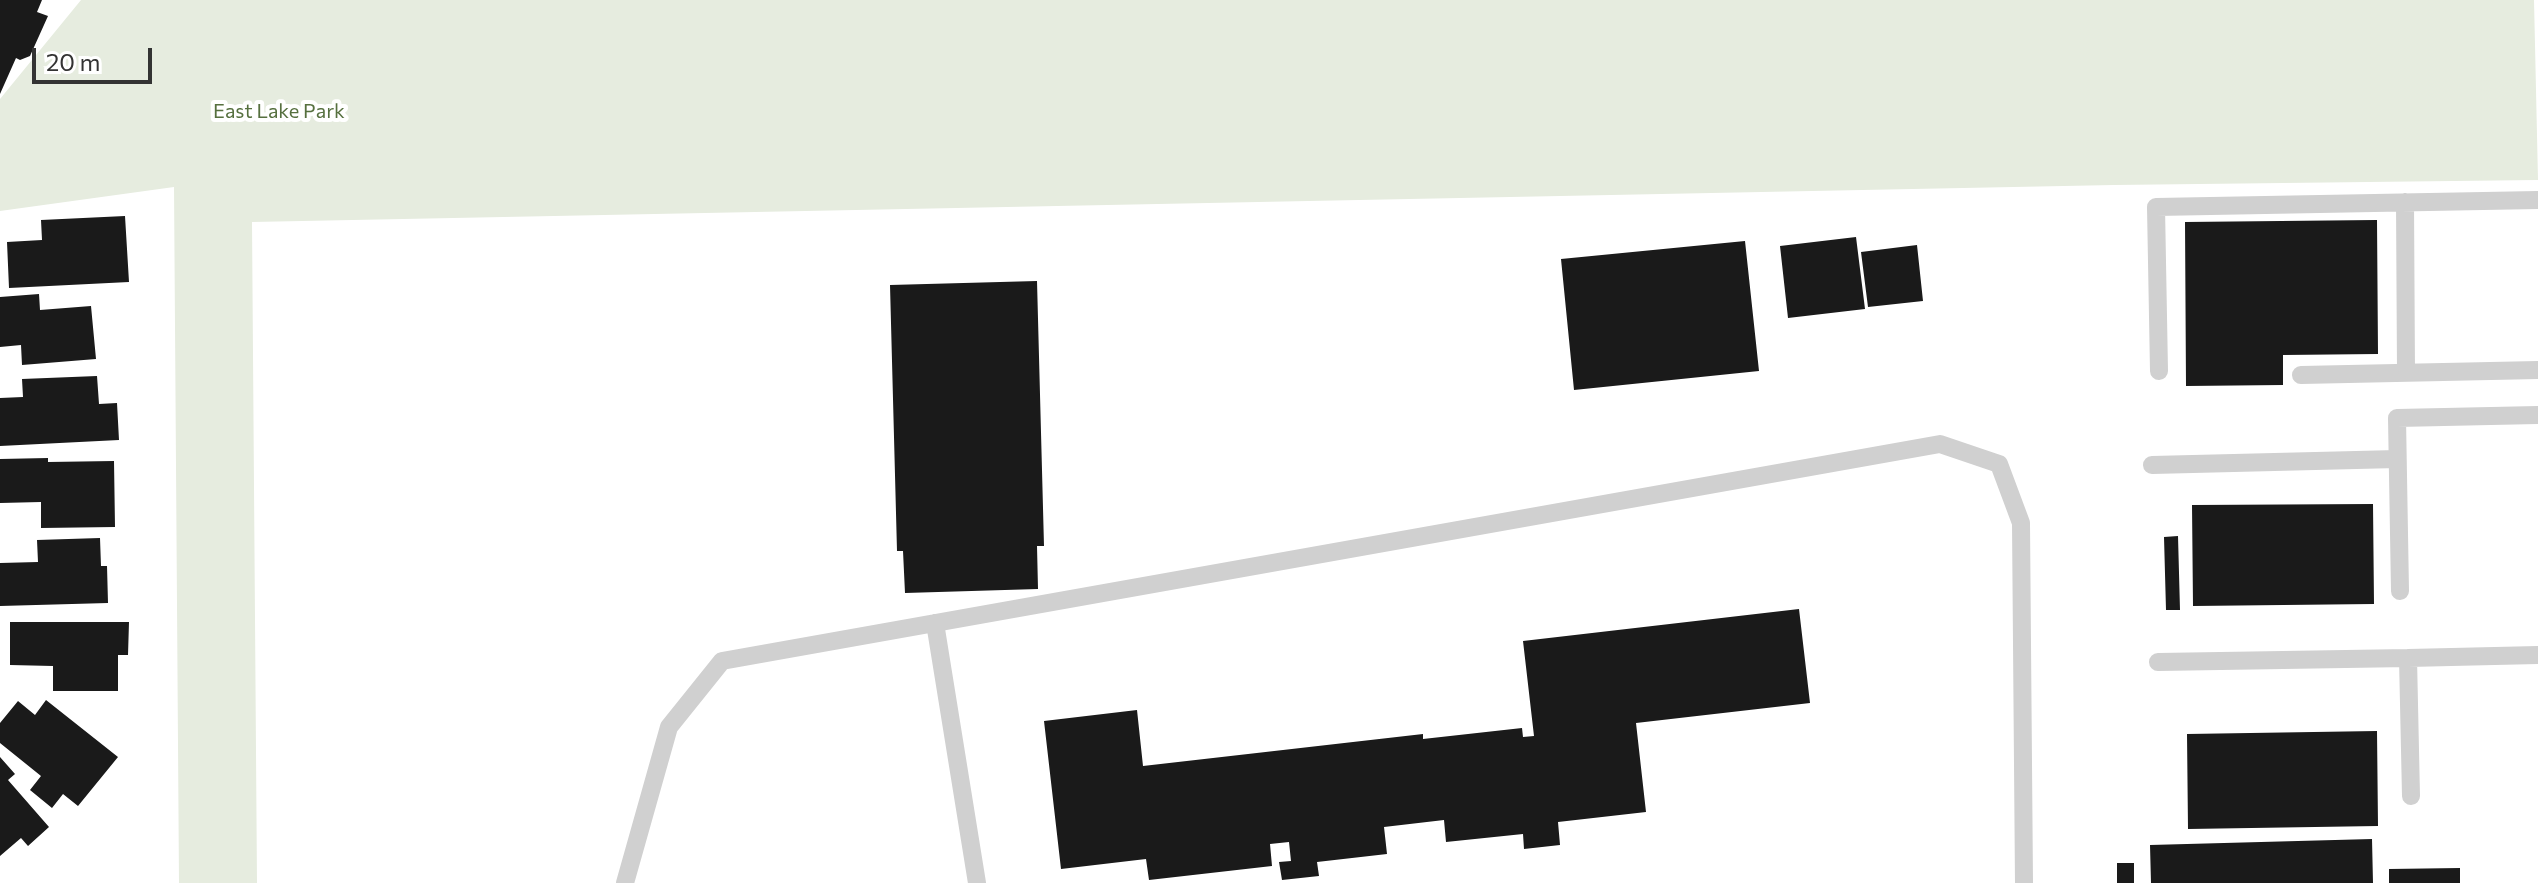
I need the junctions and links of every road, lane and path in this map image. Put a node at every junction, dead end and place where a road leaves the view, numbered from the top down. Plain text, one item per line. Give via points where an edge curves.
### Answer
1 (2538, 200) edge
2 (2405, 202) junction
3 (2538, 370) edge
4 (2159, 371) dead end
5 (2406, 373) junction
6 (2301, 375) dead end
7 (2538, 415) edge
8 (2397, 459) junction
9 (2152, 465) dead end
10 (2400, 591) dead end
11 (935, 623) junction
12 (2538, 655) edge
13 (2408, 658) junction
14 (2158, 662) dead end
15 (2411, 796) dead end
16 (625, 883) edge
17 (977, 883) edge
18 (2024, 883) edge

1 - 2 lane
2 - 4 lane via 2156,207
2 - 5 lane
3 - 5 lane
5 - 6 lane
7 - 8 lane via 2397,418
8 - 9 lane
8 - 10 lane
11 - 16 lane via 722,661 669,727
11 - 17 lane
11 - 18 lane via 1940,444 1999,464 2021,523
12 - 13 lane
13 - 14 lane
13 - 15 lane

